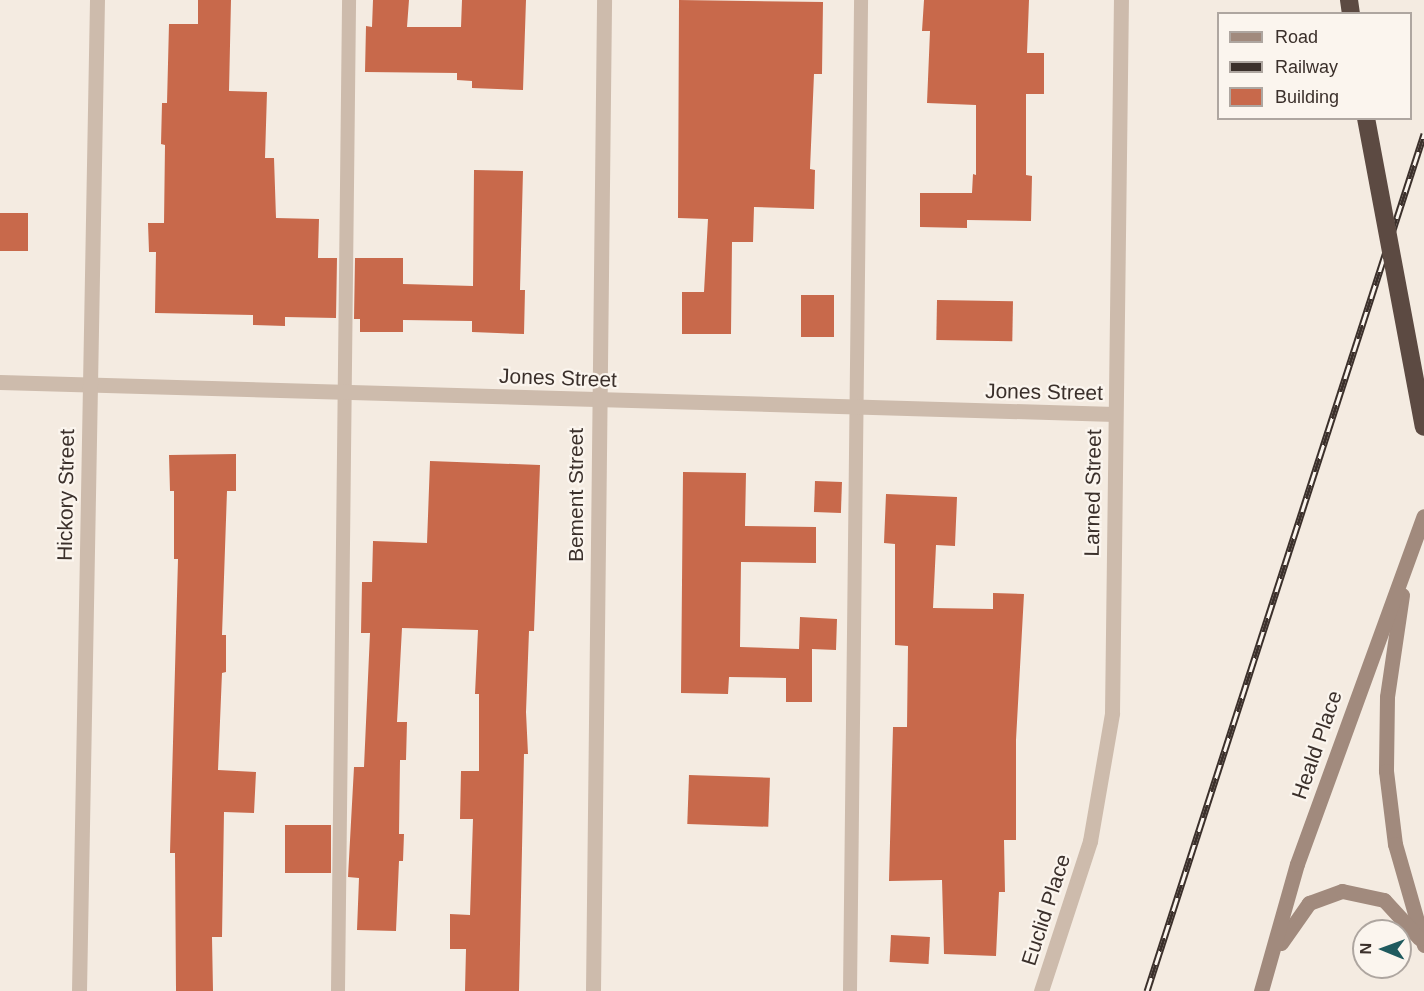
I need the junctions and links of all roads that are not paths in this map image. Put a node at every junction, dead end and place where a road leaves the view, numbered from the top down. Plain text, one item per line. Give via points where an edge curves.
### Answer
1 (97, 0) edge
2 (349, 0) edge
3 (604, 0) edge
4 (861, 0) edge
5 (1121, 0) edge
6 (1366, 120) edge
7 (0, 382) edge
8 (89, 386) junction
9 (346, 392) junction
10 (598, 400) junction
11 (859, 408) junction
12 (1115, 414) junction
13 (1424, 427) edge
14 (1424, 516) edge
15 (1412, 548) junction
16 (1090, 841) joint
17 (1424, 944) edge
18 (1271, 961) junction
19 (79, 991) edge
20 (338, 991) edge
21 (593, 991) edge
22 (850, 991) edge
23 (1041, 991) edge
24 (1261, 991) edge

1 - 8 street, Hickory Street
2 - 9 lane
3 - 10 street, Bement Street
4 - 11 lane
5 - 12 street, Larned Street
6 - 13 highway, bridge
7 - 8 street, Jones Street
8 - 9 street, Jones Street
8 - 19 street, Hickory Street
9 - 10 street, Jones Street
9 - 20 lane
10 - 11 street, Jones Street
10 - 21 street, Bement Street
11 - 12 street, Jones Street
11 - 22 lane
12 - 16 street, Larned Street via 1112,713
14 - 15 street, Heald Place
15 - 17 street via 1392,646 1385,746 1395,844
15 - 18 street, Heald Place via 1297,864
16 - 23 street, Euclid Place
17 - 18 street via 1384,900 1366,893 1342,891 1315,899 1298,914
18 - 24 street, Heald Place

